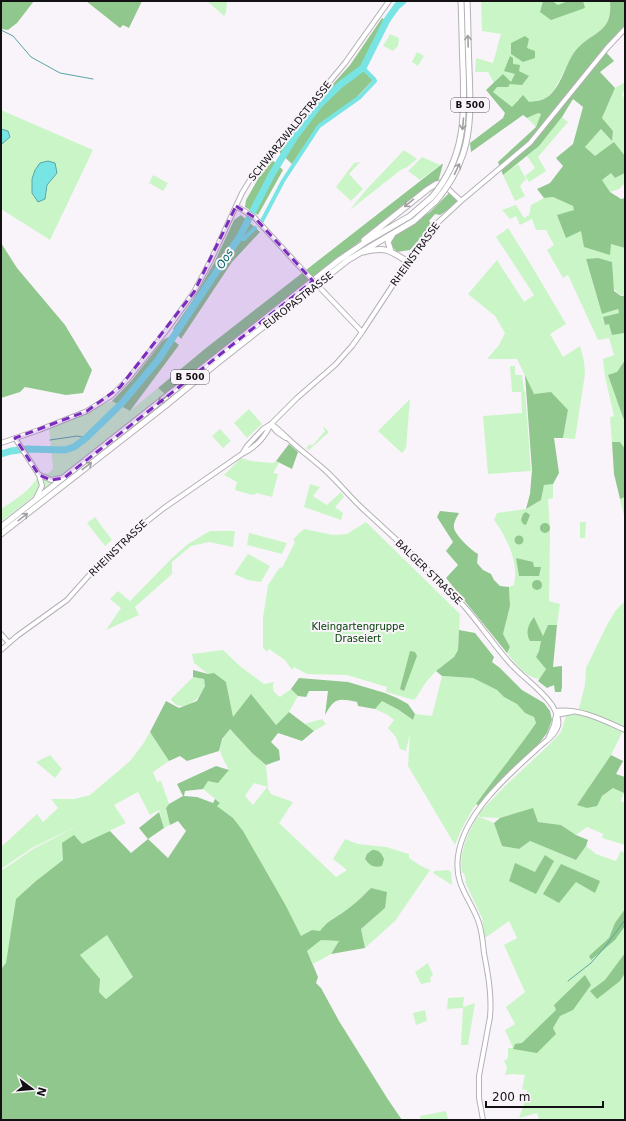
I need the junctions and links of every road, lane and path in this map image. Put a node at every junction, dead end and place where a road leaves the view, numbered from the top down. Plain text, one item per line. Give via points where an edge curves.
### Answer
1 (389, 1) edge
2 (461, 1) edge
3 (467, 1) edge
4 (625, 29) edge
5 (442, 183) joint
6 (434, 199) junction
7 (461, 201) junction
8 (236, 206) junction
9 (394, 232) junction
10 (391, 251) junction
11 (360, 252) junction
12 (339, 260) junction
13 (408, 262) junction
14 (362, 332) junction
15 (271, 424) junction
16 (15, 438) junction
17 (1, 443) edge
18 (40, 475) junction
19 (64, 478) junction
20 (35, 501) junction
21 (1, 527) edge
22 (1, 534) edge
23 (1, 634) edge
24 (9, 643) junction
25 (1, 650) edge
26 (556, 713) junction
27 (625, 730) edge
28 (483, 1120) edge

1 - 8 street, SCHWARZWALDSTRASSE via 348,59 256,170
2 -> 6 main road, EUROPASTRASSE / B 500, bridge via 464,100 462,133 452,168
6 -> 3 main road, EUROPASTRASSE / B 500, bridge via 448,186 457,170 468,134 470,100
4 - 7 street, RHEINSTRASSE via 530,142
5 - 7 street
5 -> 12 main road via 436,184 419,196
6 - 9 main road, EUROPASTRASSE / B 500 via 419,217
6 - 12 main road, EUROPASTRASSE / B 500
7 - 13 street, RHEINSTRASSE via 434,226
8 - 14 street, bridge via 254,217
8 - 16 street, SCHWARZWALDSTRASSE via 194,292 120,387 104,401 82,414
9 - 10 main road via 388,242
9 - 11 main road, EUROPASTRASSE / B 500
10 - 11 main road via 379,249
10 - 13 main road
22 -> 11 main road, EUROPASTRASSE / B 500
12 -> 19 main road, EUROPASTRASSE / B 500
13 - 14 street, RHEINSTRASSE
14 - 15 street, RHEINSTRASSE via 335,365
15 - 24 street, RHEINSTRASSE via 267,433 252,448 136,530 100,563 67,600
15 - 26 street, BALGER STRASSE via 326,470 464,606 507,660 548,700
16 - 17 street, SCHWARZWALDSTRASSE
16 - 18 street
18 - 19 street via 51,480
18 - 20 street via 42,486
19 - 20 main road, EUROPASTRASSE / B 500
20 - 21 main road, EUROPASTRASSE / B 500
23 - 24 street
24 - 25 street, RHEINSTRASSE
26 - 27 street via 564,710 588,714
26 - 28 street via 558,726 554,735 495,790 476,813 461,842 458,855 460,885 478,921 489,982 490,1016 478,1086

